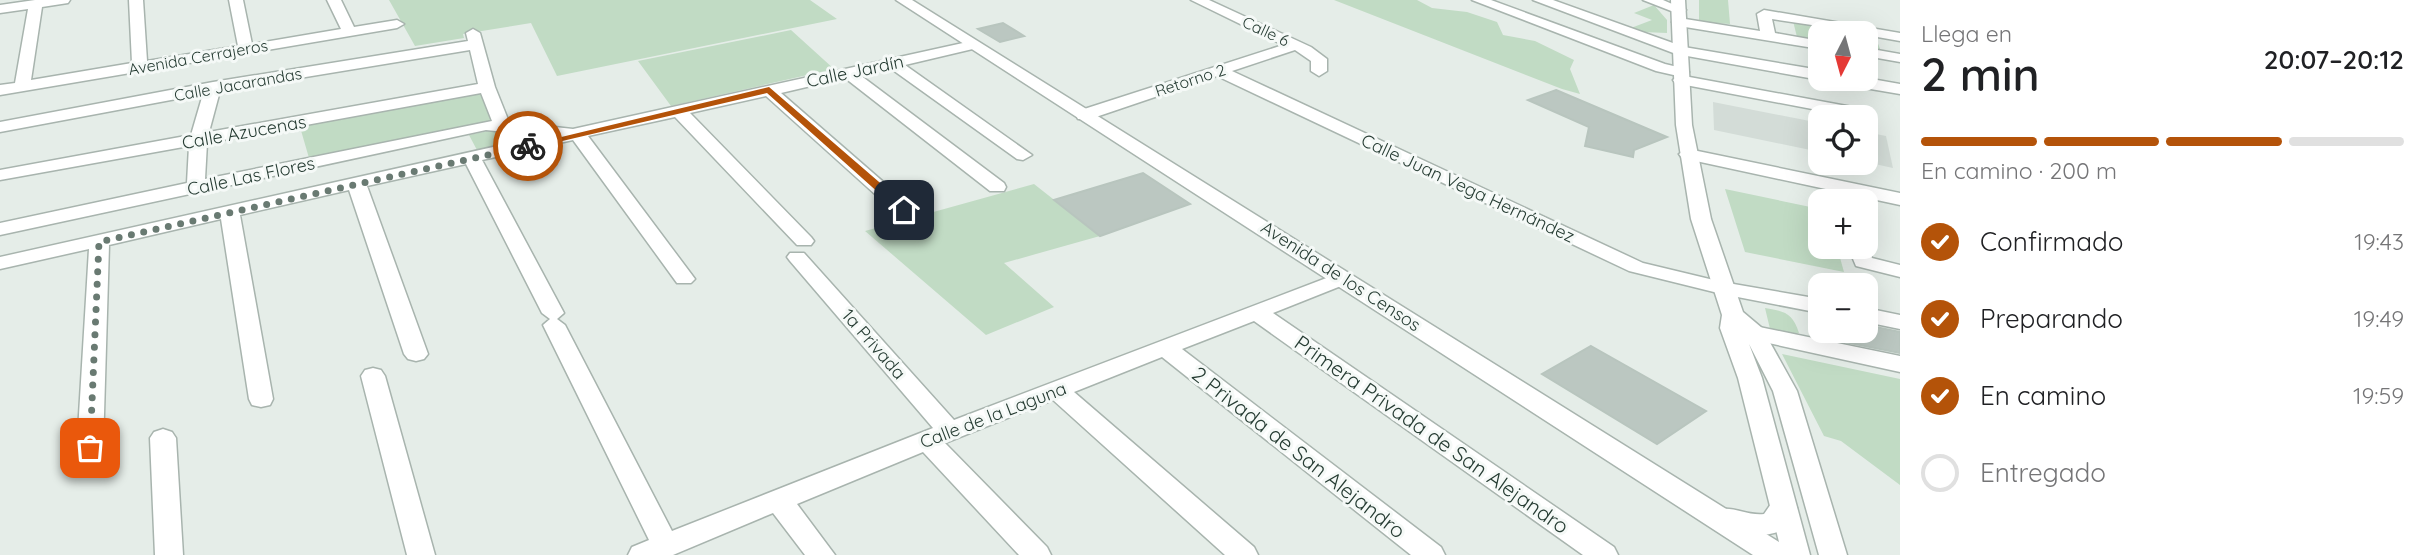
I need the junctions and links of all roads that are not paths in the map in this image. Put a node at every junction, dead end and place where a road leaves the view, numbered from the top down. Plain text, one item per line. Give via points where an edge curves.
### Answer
1 (63, 0) edge
2 (136, 0) edge
3 (236, 0) edge
4 (334, 0) edge
5 (903, 0) edge
6 (1198, 0) edge
7 (1479, 0) edge
8 (1540, 0) edge
9 (1650, 0) edge
10 (36, 4) junction
11 (0, 9) edge
12 (1679, 10) edge
13 (397, 23) dead end
14 (350, 32) junction
15 (1768, 36) junction
16 (1900, 37) edge
17 (1808, 43) edge
18 (972, 45) junction
19 (1296, 45) junction
20 (246, 49) junction
21 (1681, 51) junction
22 (1878, 54) edge
23 (1900, 58) edge
24 (893, 63) junction
25 (140, 67) junction
26 (1219, 71) junction
27 (1319, 71) dead end
28 (848, 73) junction
29 (1808, 73) edge
30 (1681, 76) junction
31 (1878, 85) edge
32 (22, 87) junction
33 (213, 87) junction
34 (487, 87) junction
35 (1900, 89) edge
36 (0, 90) edge
37 (769, 90) junction
38 (1820, 105) edge
39 (678, 110) junction
40 (1084, 115) junction
41 (502, 126) junction
42 (0, 127) edge
43 (578, 135) junction
44 (198, 141) junction
45 (1688, 154) junction
46 (1023, 155) dead end
47 (472, 159) junction
48 (0, 175) edge
49 (357, 185) junction
50 (196, 187) junction
51 (997, 187) dead end
52 (1823, 189) edge
53 (1878, 197) edge
54 (1900, 199) edge
55 (904, 210) dead end
56 (230, 213) junction
57 (0, 229) edge
58 (99, 242) junction
59 (1870, 259) edge
60 (0, 263) edge
61 (1900, 271) edge
62 (1344, 278) junction
63 (684, 279) dead end
64 (1722, 288) junction
65 (1808, 304) edge
66 (1259, 314) junction
67 (1878, 317) edge
68 (1900, 322) edge
69 (1739, 325) junction
70 (1166, 349) junction
71 (416, 354) dead end
72 (1900, 364) edge
73 (373, 376) dead end
74 (1057, 390) junction
75 (261, 399) dead end
76 (939, 436) junction
77 (163, 438) dead end
78 (90, 448) dead end
79 (779, 501) junction
80 (1703, 508) junction
81 (1783, 508) junction
82 (666, 546) junction
83 (169, 555) edge
84 (421, 555) edge
85 (642, 555) edge
86 (821, 555) edge
87 (1037, 555) edge
88 (1244, 555) edge
89 (1431, 555) edge
90 (1604, 555) edge
91 (1776, 555) edge
92 (1796, 555) edge
93 (1833, 555) edge

1 - 10 street
2 - 25 street
3 - 20 street
4 - 14 street
5 - 18 street, Avenida de los Censos
6 - 19 street, Calle 6
7 - 30 street
8 - 21 street
9 - 12 street
10 - 11 street
10 - 32 street
12 - 15 street
12 - 21 street
13 - 14 street, Avenida Cerrajeros
14 - 20 street, Avenida Cerrajeros
15 - 16 street via 1764,14
15 - 17 street
18 - 24 street, Calle Jardín
18 - 40 street, Avenida de los Censos
19 - 26 street, Retorno 2
19 - 27 street, Calle 6 via 1319,59
20 - 25 street, Avenida Cerrajeros
21 - 29 street
21 - 30 street
22 - 23 street
24 - 28 street, Calle Jardín
24 - 46 street
25 - 32 street, Avenida Cerrajeros
26 - 40 street, Retorno 2
26 - 64 street, Calle Juan Vega Hernández via 1636,267
28 - 37 street, Calle Jardín
28 - 51 street
30 - 38 street
30 - 45 street
31 - 35 street
32 - 36 street, Avenida Cerrajeros
33 - 34 street, Calle Jacarandas via 475,39
33 - 42 street, Calle Jacarandas
33 - 44 street
34 - 41 street
34 - 44 street, Calle Azucenas
37 - 39 street, Calle Jardín
37 - 55 street
39 - 43 street, Calle Jardín
39 - 76 street, 1a Privada via 800,249
40 - 62 street, Avenida de los Censos
41 - 43 street, Calle Las Flores
41 - 50 street, Calle Las Flores via 486,125
43 - 47 street, Calle Jardín
43 - 63 street
44 - 48 street, Calle Azucenas
44 - 50 street
45 - 52 street
45 - 64 street
47 - 49 street, Calle Jardín
47 - 82 street
49 - 56 street, Calle Jardín
49 - 71 street
50 - 57 street, Calle Las Flores
53 - 54 street
56 - 58 street, Calle Jardín
56 - 75 street
58 - 60 street, Calle Jardín
58 - 78 street
59 - 61 street
62 - 66 street, Calle de la Laguna
62 - 80 street, Avenida de los Censos
64 - 65 street, Calle Juan Vega Hernández
64 - 69 street
66 - 70 street, Calle de la Laguna
66 - 90 street, Primera Privada de San Alejandro
67 - 68 street
69 - 72 street
69 - 81 street
69 - 93 street via 1777,372
70 - 74 street, Calle de la Laguna
70 - 89 street, 2 Privada de San Alejandro
73 - 84 street
74 - 76 street, Calle de la Laguna
74 - 88 street
76 - 79 street, Calle de la Laguna
76 - 87 street, 1a Privada
77 - 83 street
79 - 82 street, Calle de la Laguna
79 - 86 street
80 - 81 street via 1760,527 1778,520
80 - 91 street, Avenida de los Censos
81 - 92 street
82 - 85 street, Calle de la Laguna

